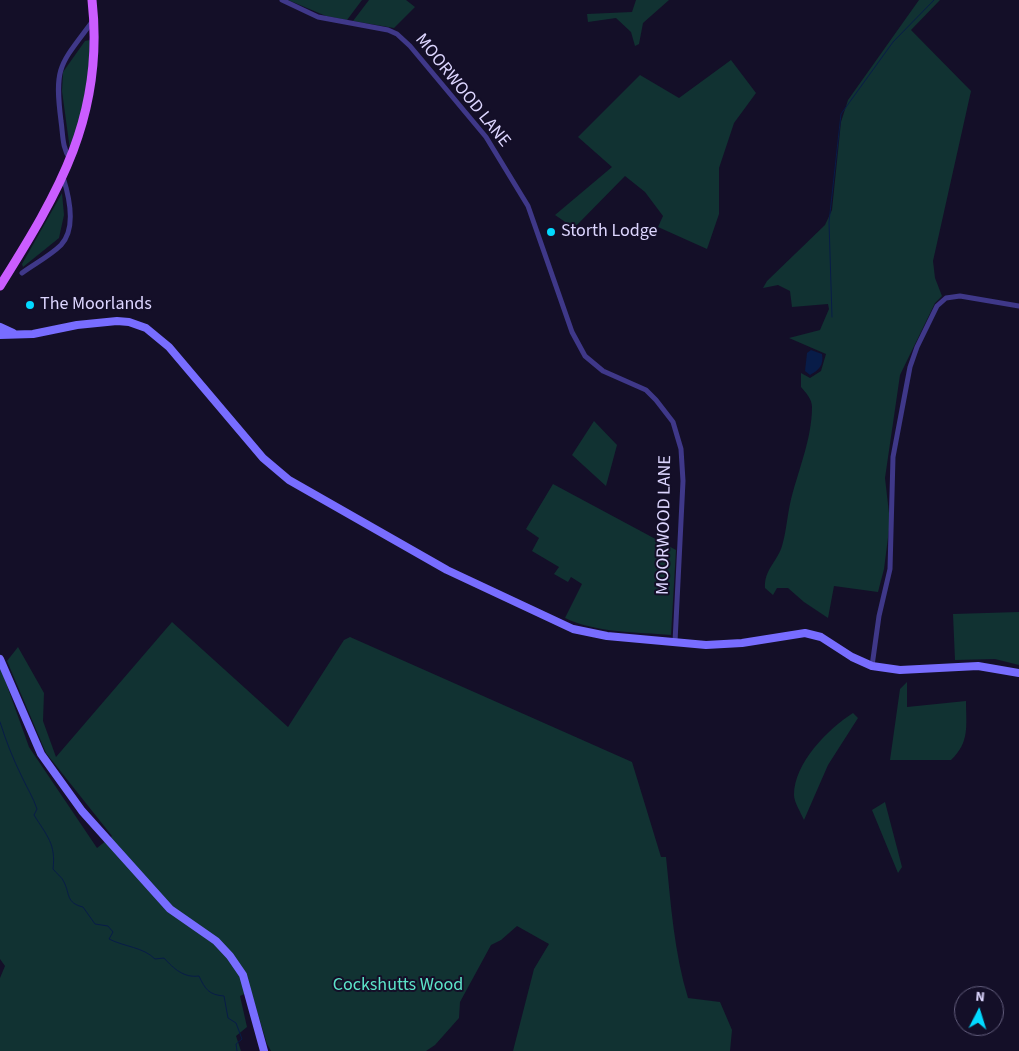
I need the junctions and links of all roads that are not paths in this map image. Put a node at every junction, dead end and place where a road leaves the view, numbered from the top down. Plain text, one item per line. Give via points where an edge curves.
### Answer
1 (92, 0) edge
2 (282, 0) edge
3 (94, 20) junction
4 (70, 159) junction
5 (63, 176) junction
6 (22, 273) dead end
7 (0, 286) edge
8 (1019, 306) edge
9 (0, 327) edge
10 (15, 334) junction
11 (0, 335) edge
12 (675, 642) junction
13 (0, 659) edge
14 (872, 666) junction
15 (1019, 673) edge
16 (264, 1051) edge

1 - 3 main road
2 - 12 street, MOORWOOD LANE via 318,17 388,30 410,46 486,137 528,206 572,332 585,356 603,371 646,390 673,422 682,465
3 - 4 main road via 93,80 85,117
3 - 4 street via 63,62 57,80 64,148
4 - 5 main road
5 - 6 street via 69,202 66,237
5 - 7 main road
8 - 14 street via 960,296 946,298 938,306 917,347 907,380 894,457 890,569
9 - 10 main road
10 - 11 main road
10 - 12 main road via 117,321 142,326 169,347 262,458 317,497 447,570 556,622 588,633
12 - 14 main road via 723,646 805,633 821,637
13 - 16 main road via 41,754 82,811 170,909 216,941 243,975
14 - 15 main road via 900,670 978,666

